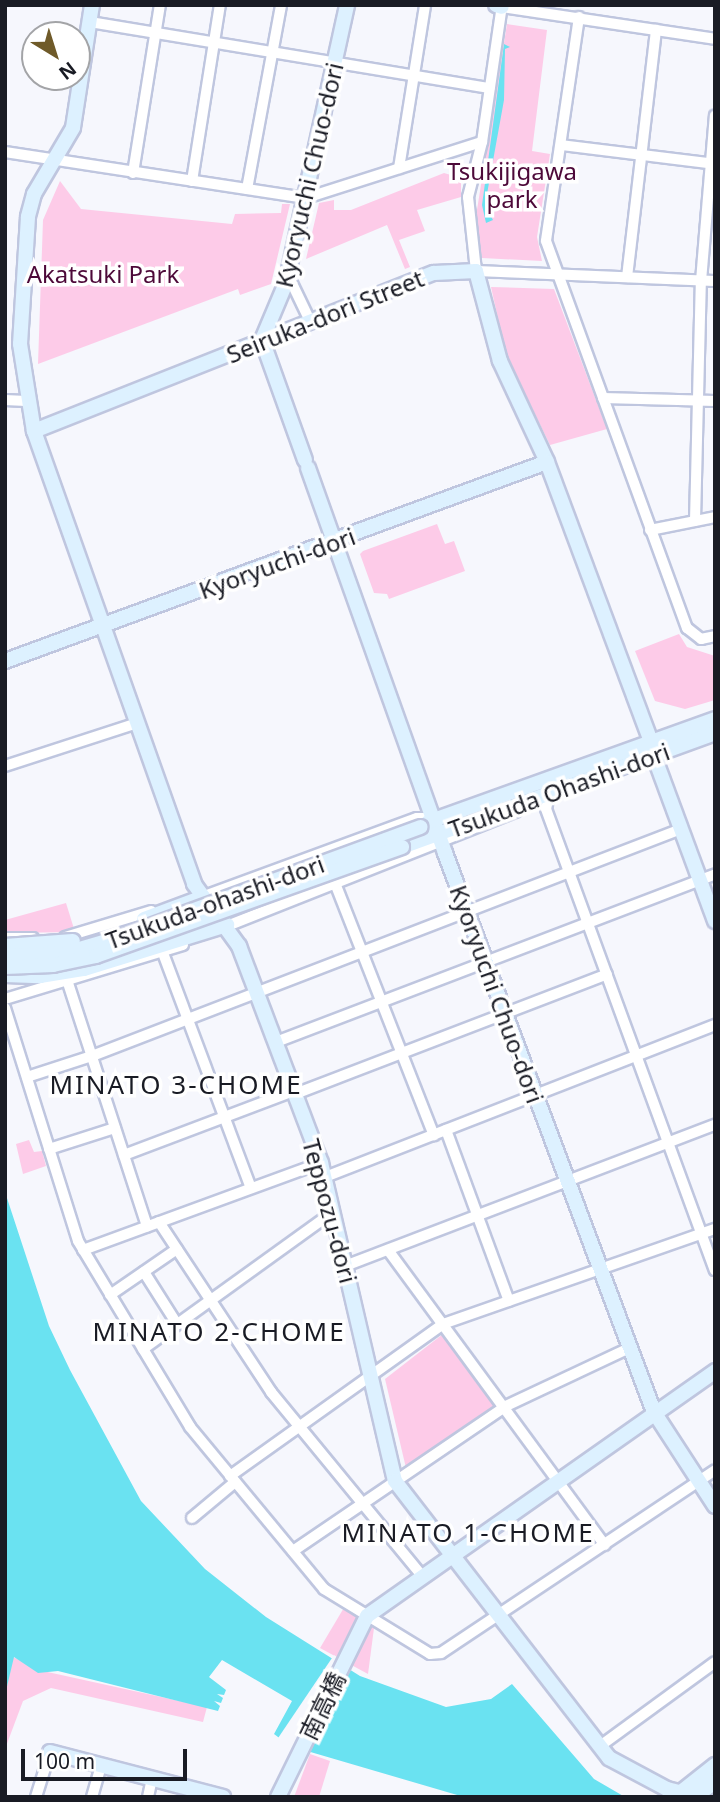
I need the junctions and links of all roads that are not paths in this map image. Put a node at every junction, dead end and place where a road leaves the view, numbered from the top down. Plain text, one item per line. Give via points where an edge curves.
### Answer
1 (160, 5) edge
2 (220, 5) edge
3 (281, 5) edge
4 (347, 5) edge
5 (425, 5) edge
6 (500, 6) edge
7 (579, 17) junction
8 (91, 22) edge
9 (656, 30) junction
10 (156, 33) junction
11 (715, 39) edge
12 (214, 43) junction
13 (272, 52) junction
14 (336, 63) junction
15 (414, 75) junction
16 (490, 88) junction
17 (79, 91) edge
18 (715, 116) edge
19 (482, 142) junction
20 (561, 145) junction
21 (5, 152) edge
22 (641, 155) junction
23 (54, 162) junction
24 (713, 164) edge
25 (399, 168) junction
26 (133, 173) junction
27 (192, 181) junction
28 (247, 189) junction
29 (306, 198) junction
30 (476, 271) junction
31 (288, 275) junction
32 (557, 275) junction
33 (627, 277) junction
34 (701, 281) junction
35 (715, 281) edge
36 (310, 321) junction
37 (262, 340) junction
38 (603, 398) junction
39 (5, 400) edge
40 (26, 401) junction
41 (698, 401) junction
42 (715, 401) edge
43 (34, 431) junction
44 (547, 462) junction
45 (715, 517) edge
46 (695, 521) junction
47 (650, 530) junction
48 (336, 542) junction
49 (102, 626) junction
50 (715, 636) edge
51 (5, 661) edge
52 (715, 719) edge
53 (137, 723) junction
54 (715, 733) edge
55 (653, 749) junction
56 (5, 766) edge
57 (549, 795) junction
58 (427, 823) junction
59 (681, 829) junction
60 (440, 838) junction
61 (402, 847) joint
62 (568, 872) junction
63 (715, 874) edge
64 (700, 880) junction
65 (335, 883) junction
66 (203, 897) junction
67 (466, 911) junction
68 (715, 921) edge
69 (587, 923) junction
70 (227, 925) junction
71 (5, 938) edge
72 (5, 946) edge
73 (159, 950) junction
74 (362, 951) junction
75 (5, 956) edge
76 (485, 962) junction
77 (5, 967) edge
78 (607, 974) junction
79 (5, 975) edge
80 (68, 983) junction
81 (257, 992) junction
82 (5, 999) edge
83 (382, 1002) junction
84 (5, 1008) edge
85 (504, 1014) junction
86 (187, 1018) junction
87 (715, 1025) edge
88 (276, 1042) junction
89 (402, 1053) junction
90 (637, 1055) junction
91 (92, 1056) junction
92 (27, 1077) junction
93 (294, 1093) junction
94 (534, 1096) junction
95 (224, 1117) junction
96 (715, 1125) edge
97 (115, 1128) junction
98 (446, 1130) junction
99 (434, 1135) junction
100 (668, 1143) junction
101 (49, 1149) junction
102 (124, 1155) junction
103 (323, 1170) junction
104 (566, 1181) junction
105 (251, 1188) junction
106 (333, 1212) junction
107 (478, 1215) junction
108 (159, 1222) junction
109 (147, 1226) junction
110 (715, 1228) edge
111 (702, 1233) junction
112 (177, 1249) junction
113 (83, 1250) junction
114 (388, 1250) junction
115 (345, 1266) junction
116 (599, 1269) junction
117 (715, 1270) edge
118 (144, 1272) junction
119 (110, 1295) junction
120 (210, 1299) junction
121 (509, 1301) junction
122 (177, 1324) junction
123 (443, 1324) junction
124 (629, 1348) junction
125 (143, 1349) junction
126 (715, 1371) edge
127 (370, 1373) junction
128 (506, 1406) junction
129 (654, 1412) junction
130 (298, 1427) junction
131 (715, 1470) edge
132 (233, 1479) junction
133 (559, 1480) junction
134 (395, 1481) junction
135 (697, 1482) junction
136 (363, 1504) junction
137 (715, 1506) edge
138 (192, 1518) dead end
139 (605, 1545) junction
140 (293, 1551) junction
141 (452, 1556) junction
142 (422, 1576) junction
143 (367, 1616) junction
144 (499, 1618) junction
145 (715, 1662) edge
146 (600, 1746) junction
147 (50, 1752) joint
148 (101, 1765) junction
149 (715, 1765) edge
150 (152, 1779) junction
151 (715, 1782) edge
152 (677, 1794) edge
153 (213, 1796) edge
154 (698, 1796) edge
155 (36, 1797) edge
156 (92, 1797) edge
157 (148, 1797) edge
158 (278, 1797) edge

1 - 10 street
2 - 12 street
3 - 13 street
4 - 14 street, Kyoryuchi Chuo-dori
5 - 15 street
6 - 7 street
6 - 16 street
7 - 9 street
7 - 20 street
8 - 10 street
9 - 11 street
9 - 22 street
10 - 12 street
10 - 26 street
12 - 13 street
12 - 27 street
13 - 14 street
13 - 28 street
14 - 15 street
14 - 29 street, Kyoryuchi Chuo-dori
15 - 16 street
15 - 25 street
16 - 19 street
17 - 23 street, Teppozu-dori via 73,128
18 - 24 street
19 - 25 street
19 - 30 street via 468,197
20 - 22 street
20 - 32 street via 546,241
21 - 23 street
22 - 24 street
22 - 33 street
23 - 26 street
23 - 40 street, Teppozu-dori via 34,194 28,217 20,344
24 - 34 street
25 - 29 street
26 - 27 street
27 - 28 street
28 - 29 street
29 - 31 street, Kyoryuchi Chuo-dori
30 - 32 street, Seiruka-dori Street
30 - 36 street, Seiruka-dori Street via 434,273
30 - 44 street via 500,361
31 - 36 street
31 - 37 street, Kyoryuchi Chuo-dori
32 - 33 street, Seiruka-dori Street
32 - 38 street
33 - 34 street, Seiruka-dori Street
34 - 35 street, Seiruka-dori Street
34 - 41 street
36 - 37 street, Seiruka-dori Street
37 - 43 street, Seiruka-dori Street
37 - 48 street, Kyoryuchi Chuo-dori
38 - 41 street
38 - 47 street
39 - 40 street
40 - 43 street, Teppozu-dori
41 - 42 street
41 - 46 street
43 - 49 street, Teppozu-dori
44 - 48 street, Kyoryuchi-dori
44 - 55 street
45 - 46 street
46 - 47 street
47 - 50 street via 687,628 701,639
48 - 49 street, Kyoryuchi-dori
48 - 58 street, Kyoryuchi Chuo-dori
49 - 51 street, Kyoryuchi-dori
49 - 53 street, Teppozu-dori
52 - 55 street, Tsukuda Ohashi-dori
53 - 56 street
53 - 66 street, Teppozu-dori via 194,884
54 - 55 street, Tsukuda Ohashi-dori
55 - 57 street, Tsukuda Ohashi-dori
55 - 58 street, Tsukuda Ohashi-dori
55 - 59 street
57 - 60 street, Tsukuda Ohashi-dori
57 - 62 street via 546,809
58 - 60 street, Kyoryuchi Chuo-dori
58 - 66 street via 417,818
58 - 75 street, Tsukuda-ohashi-dori, bridge via 120,937 66,953
59 - 62 street
59 - 64 street
60 - 61 street, Tsukuda Ohashi-dori
60 - 65 street
60 - 67 street, Kyoryuchi Chuo-dori
61 - 77 street, Tsukuda-ohashi-dori, bridge via 96,956 53,965
62 - 67 street
62 - 69 street
63 - 64 street
64 - 68 street
64 - 69 street
65 - 70 street
65 - 74 street
66 - 70 street, Teppozu-dori
66 - 71 street via 72,937
66 - 72 street, bridge via 64,943
67 - 74 street
67 - 76 street, Kyoryuchi Chuo-dori
69 - 76 street
69 - 78 street
70 - 73 street
70 - 81 street, Teppozu-dori
73 - 79 street via 70,972
73 - 80 street
73 - 86 street
74 - 81 street
74 - 83 street
76 - 83 street
76 - 85 street, Kyoryuchi Chuo-dori
78 - 85 street
78 - 90 street
80 - 82 street
80 - 91 street
81 - 86 street
81 - 88 street, Teppozu-dori
83 - 88 street
83 - 89 street
84 - 92 street
85 - 89 street
85 - 94 street, Kyoryuchi Chuo-dori
86 - 91 street
86 - 95 street
87 - 90 street
88 - 93 street, Teppozu-dori
89 - 93 street
89 - 99 street
90 - 94 street
90 - 100 street
91 - 92 street
91 - 97 street
92 - 101 street
93 - 95 street
93 - 103 street, Teppozu-dori
94 - 98 street
94 - 104 street, Kyoryuchi Chuo-dori
95 - 102 street
95 - 105 street
96 - 100 street
97 - 101 street
97 - 102 street
98 - 99 street
98 - 107 street
99 - 103 street
100 - 104 street
100 - 111 street
101 - 113 street
102 - 109 street
103 - 105 street
103 - 106 street, Teppozu-dori
104 - 107 street
104 - 116 street, Kyoryuchi Chuo-dori
105 - 108 street
106 - 115 street, Teppozu-dori
106 - 120 street
107 - 114 street
107 - 121 street
108 - 109 street
108 - 112 street
109 - 113 street
110 - 111 street
111 - 116 street
111 - 117 street
112 - 118 street
112 - 120 street
113 - 119 street
114 - 115 street
114 - 123 street
115 - 127 street, Teppozu-dori
116 - 121 street
116 - 124 street, Kyoryuchi Chuo-dori
118 - 119 street
118 - 122 street
119 - 125 street
120 - 122 street
120 - 130 street
121 - 123 street
122 - 125 street
123 - 127 street
123 - 128 street
124 - 128 street
124 - 129 street, Kyoryuchi Chuo-dori
125 - 132 street via 190,1427
126 - 129 street
127 - 130 street
127 - 134 street, Teppozu-dori
128 - 133 street
128 - 134 street
129 - 133 street
129 - 135 street, Kyoryuchi Chuo-dori
130 - 132 street
130 - 136 street
131 - 135 street
132 - 138 street
132 - 140 street
133 - 139 street
133 - 141 street
134 - 136 street
134 - 141 street, Teppozu-dori
135 - 137 street, Kyoryuchi Chuo-dori
135 - 139 street
136 - 140 street
136 - 142 street
139 - 144 street
140 - 143 street via 324,1589
141 - 142 street
141 - 144 street, Teppozu-dori
142 - 143 street
143 - 144 street via 430,1654 441,1653
143 - 158 street, 南高橋
144 - 146 street, Teppozu-dori
145 - 146 street
146 - 152 street, Teppozu-dori via 620,1767
147 - 148 street
147 - 155 street
148 - 150 street
148 - 156 street
149 - 152 street
150 - 153 street
150 - 157 street
151 - 154 street
152 - 154 street, Teppozu-dori

